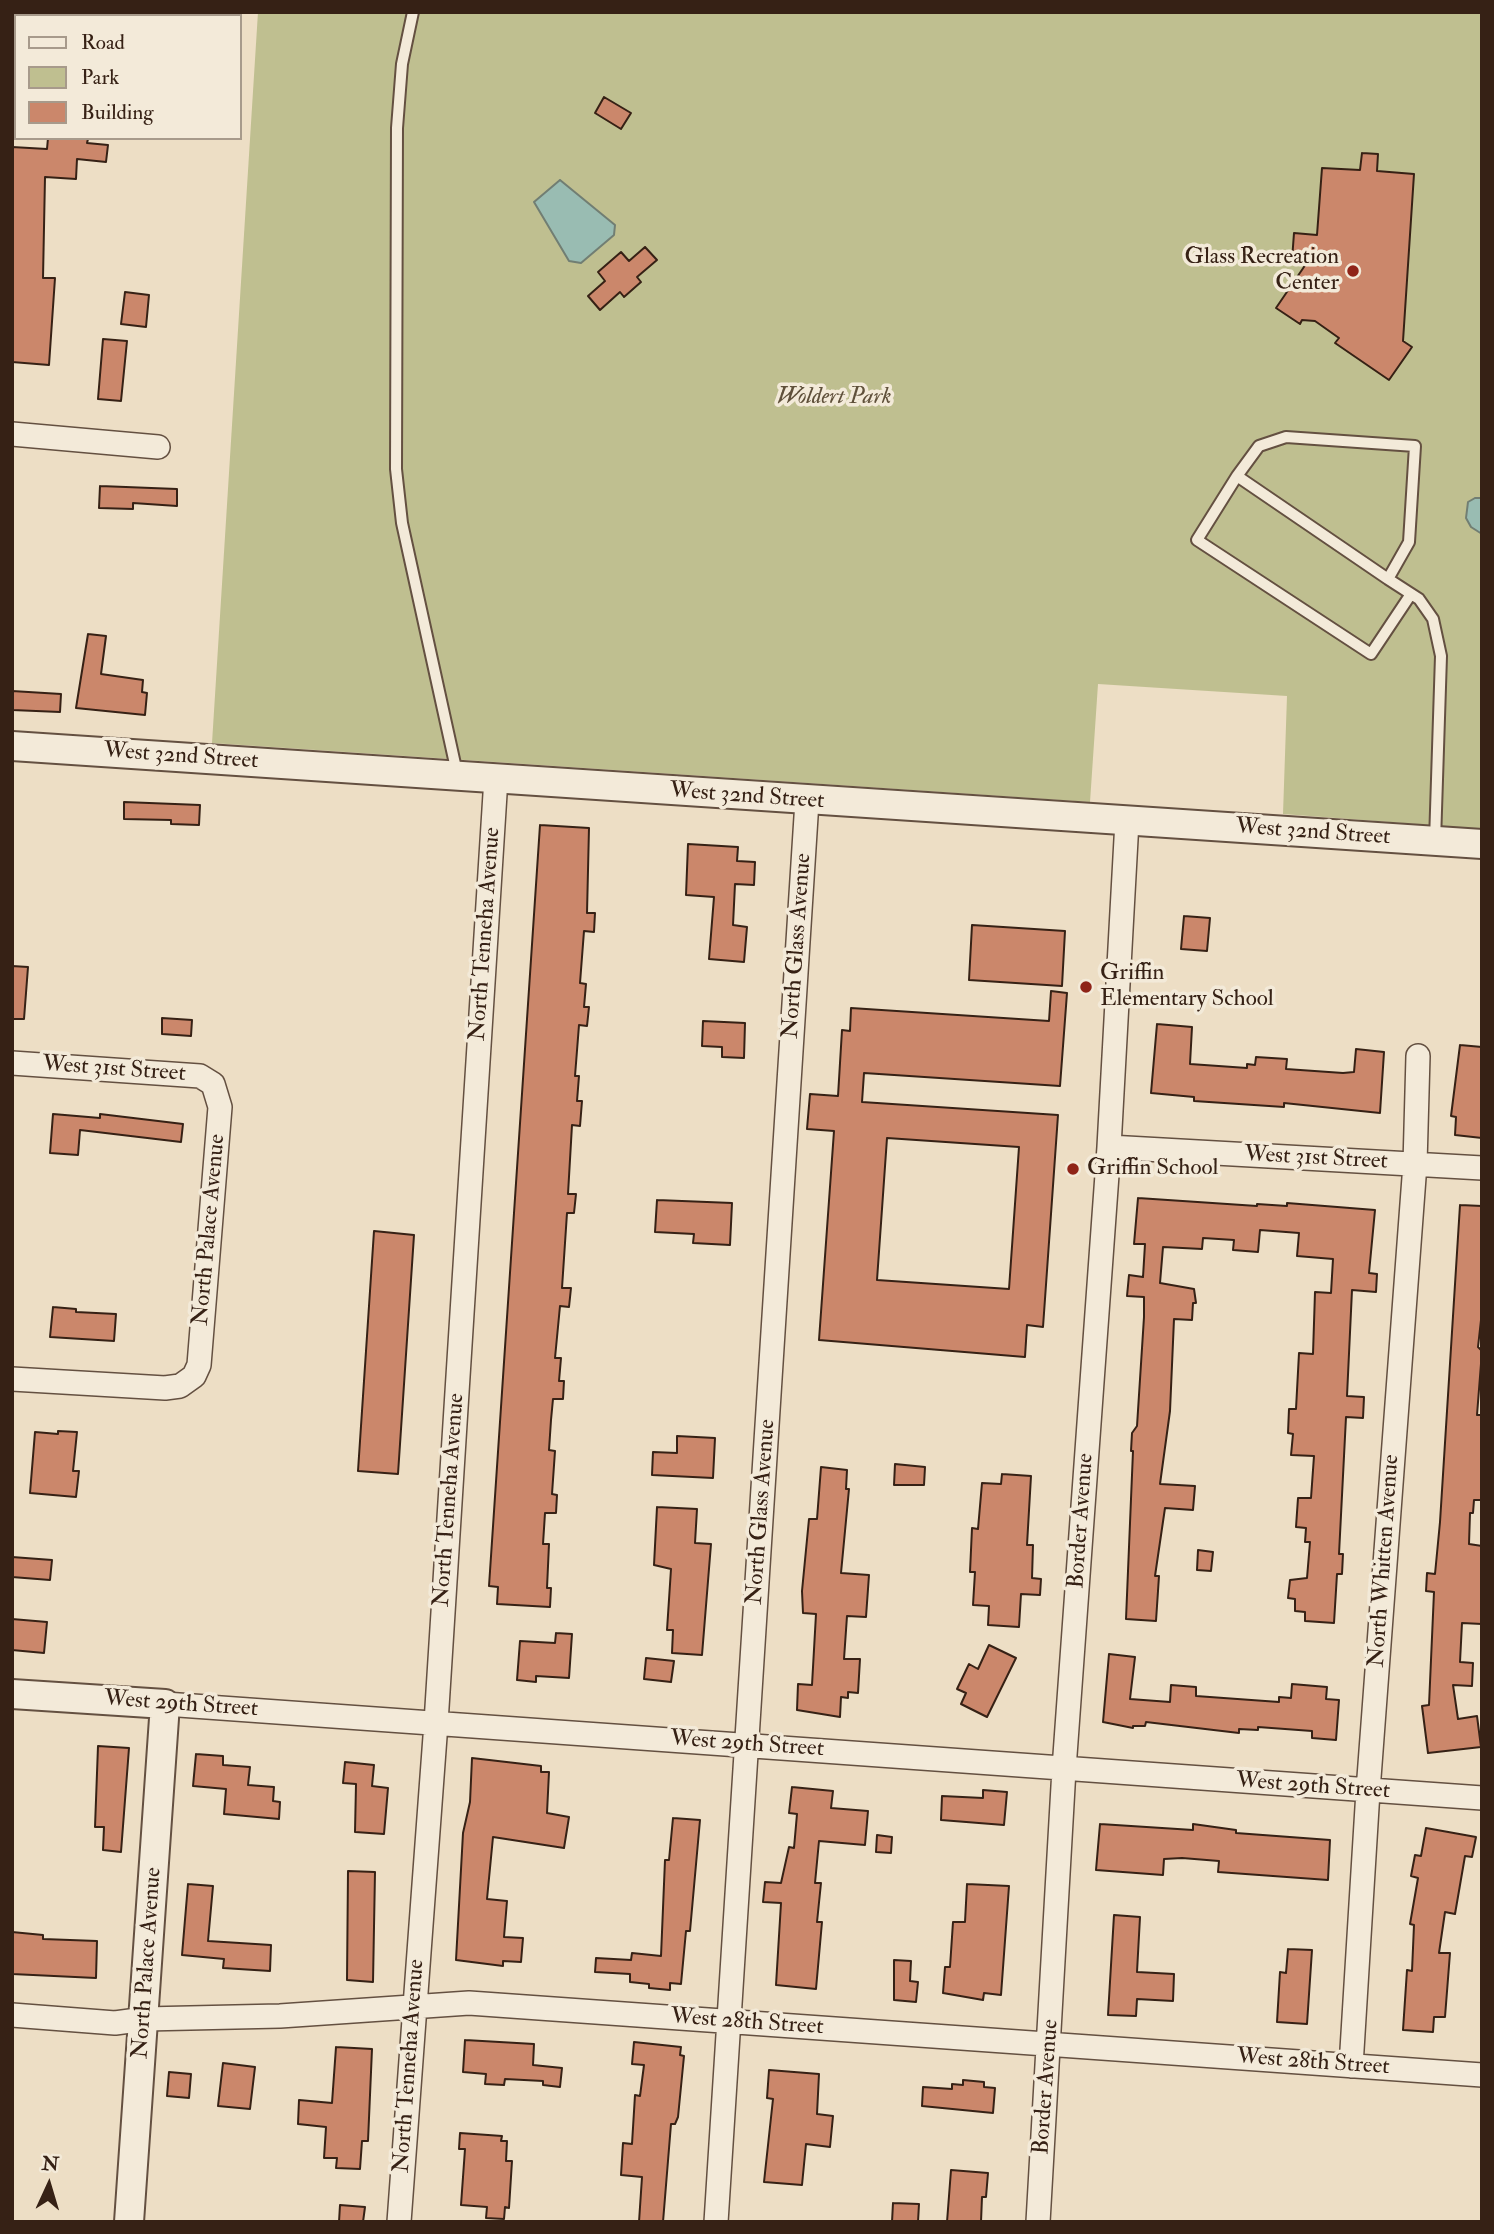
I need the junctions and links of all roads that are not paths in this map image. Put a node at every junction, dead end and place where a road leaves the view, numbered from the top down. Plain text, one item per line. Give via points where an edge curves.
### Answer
1 (413, 12) edge
2 (12, 434) edge
3 (158, 447) dead end
4 (1237, 476) junction
5 (1388, 579) junction
6 (1411, 594) junction
7 (12, 746) edge
8 (457, 775) junction
9 (496, 778) junction
10 (807, 801) junction
11 (1127, 821) junction
12 (1436, 841) junction
13 (1482, 844) edge
14 (1418, 1056) dead end
15 (12, 1063) edge
16 (213, 1084) joint
17 (1109, 1147) junction
18 (1415, 1164) junction
19 (1482, 1168) edge
20 (12, 1379) edge
21 (12, 1694) edge
22 (166, 1704) junction
23 (436, 1723) junction
24 (747, 1745) junction
25 (1064, 1769) junction
26 (1368, 1791) junction
27 (1482, 1798) edge
28 (414, 2006) junction
29 (12, 2015) edge
30 (145, 2019) junction
31 (729, 2021) junction
32 (1050, 2044) junction
33 (1352, 2066) junction
34 (1482, 2075) edge
35 (129, 2222) edge
36 (399, 2222) edge
37 (716, 2222) edge
38 (1038, 2222) edge

1 - 8 lane via 402,64 397,128 396,469 402,523
2 - 3 street
4 - 5 lane
4 - 5 lane via 1259,446 1276,438 1415,446 1409,542
4 - 6 lane via 1197,540 1371,654
5 - 6 lane
6 - 12 lane via 1433,619 1441,656
7 - 8 street, West 32nd Street
8 - 9 street, West 32nd Street
9 - 10 street, West 32nd Street
9 - 23 street, North Tenneha Avenue
10 - 11 street, West 32nd Street
10 - 24 street, North Glass Avenue
11 - 12 street, West 32nd Street
11 - 17 street, Border Avenue
12 - 13 street, West 32nd Street
14 - 18 street, North Whitten Avenue
15 - 16 street, West 31st Street via 186,1074
16 - 20 street, North Palace Avenue via 220,1107 199,1365 194,1376 165,1388
17 - 18 street, West 31st Street
17 - 25 street, Border Avenue
18 - 19 street, West 31st Street
18 - 26 street, North Whitten Avenue
21 - 22 street, West 29th Street
22 - 23 street, West 29th Street
22 - 30 street, North Palace Avenue
23 - 24 street, West 29th Street
23 - 28 street, North Tenneha Avenue
24 - 25 street, West 29th Street
24 - 31 street, North Glass Avenue
25 - 26 street, West 29th Street
25 - 32 street, Border Avenue
26 - 27 street, West 29th Street
26 - 33 street, North Whitten Avenue
28 - 30 street, West 28th Street via 280,2016
28 - 31 street, West 28th Street via 468,2003
28 - 36 street, North Tenneha Avenue
29 - 30 street, West 28th Street via 115,2023
30 - 35 street, North Palace Avenue
31 - 32 street, West 28th Street
31 - 37 street, North Glass Avenue
32 - 33 street, West 28th Street
32 - 38 street, Border Avenue
33 - 34 street, West 28th Street

